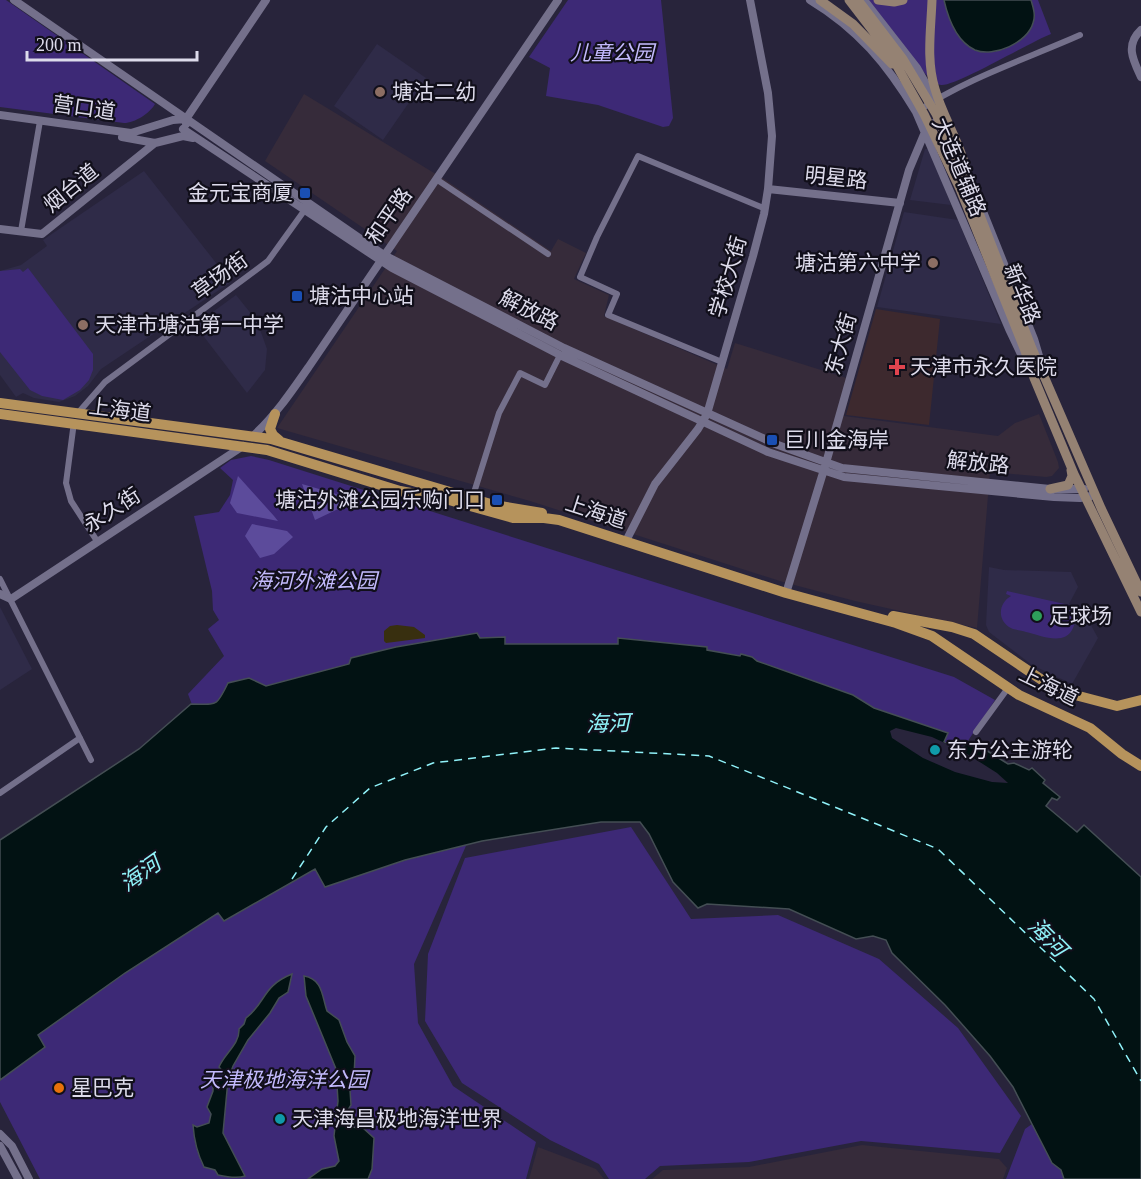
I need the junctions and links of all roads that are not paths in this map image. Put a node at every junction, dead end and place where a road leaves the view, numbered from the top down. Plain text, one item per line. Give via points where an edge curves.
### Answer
1 (14, 0) edge
2 (266, 0) edge
3 (558, 0) edge
4 (750, 0) edge
5 (810, 0) edge
6 (820, 0) edge
7 (849, 0) edge
8 (858, 0) edge
9 (864, 0) edge
10 (878, 0) edge
11 (903, 0) edge
12 (932, 0) edge
13 (1141, 30) edge
14 (1080, 35) dead end
15 (901, 74) junction
16 (1141, 77) edge
17 (935, 99) junction
18 (916, 112) junction
19 (0, 115) edge
20 (942, 116) junction
21 (186, 119) junction
22 (0, 120) edge
23 (39, 123) junction
24 (163, 123) junction
25 (183, 129) junction
26 (925, 132) junction
27 (198, 139) junction
28 (168, 140) junction
29 (155, 143) junction
30 (436, 180) junction
31 (768, 189) junction
32 (972, 195) junction
33 (900, 203) junction
34 (307, 207) junction
35 (765, 207) junction
36 (0, 229) edge
37 (21, 231) junction
38 (548, 254) dead end
39 (379, 258) junction
40 (1028, 347) junction
41 (560, 356) junction
42 (722, 362) junction
43 (1044, 375) junction
44 (1034, 378) junction
45 (0, 403) edge
46 (79, 413) junction
47 (0, 414) edge
48 (275, 414) junction
49 (707, 414) junction
50 (73, 423) junction
51 (702, 423) junction
52 (253, 436) junction
53 (284, 442) junction
54 (243, 446) junction
55 (1069, 462) junction
56 (826, 463) junction
57 (823, 471) junction
58 (1050, 489) junction
59 (1087, 493) junction
60 (1066, 494) junction
61 (472, 499) junction
62 (1097, 511) junction
63 (627, 539) junction
64 (97, 541) junction
65 (0, 579) edge
66 (787, 590) junction
67 (1141, 592) edge
68 (0, 594) edge
69 (11, 598) junction
70 (1141, 612) edge
71 (1008, 688) junction
72 (1141, 700) edge
73 (976, 732) dead end
74 (80, 738) junction
75 (91, 760) dead end
76 (1141, 766) edge
77 (0, 793) edge
78 (0, 1134) edge
79 (0, 1146) edge
80 (18, 1179) edge
81 (29, 1179) edge

1 - 21 street, 解放路
2 - 21 street
3 - 30 street, 和平路
4 - 31 street, 学校大街 via 768,93 772,136
5 - 18 street, 大连道辅路 via 866,43
6 - 15 main road via 853,24
7 - 15 main road, 新华路 via 882,41
8 - 32 main road, 新华路 via 925,93
9 - 17 street, 大连道辅路 via 917,68
10 - 11 main road
12 - 32 main road via 932,78 963,155
13 - 16 street via 1131,48
14 - 17 street
15 - 40 main road, 新华路 via 960,189
17 - 18 street
17 - 20 street, 大连道辅路
18 - 26 street, 大连道辅路
19 - 23 street, 营口道
20 - 26 street, 东大街
20 - 43 street, 大连道辅路 via 991,229
21 - 24 street, 营口道
21 - 25 street
21 - 34 street, 解放路
22 - 23 street, 营口道
23 - 24 street, 营口道 via 131,133
23 - 29 street, 营口道
23 - 37 street
24 - 29 street via 156,131
25 - 27 street, 解放路
25 - 28 street
26 - 33 street, 东大街
26 - 44 street, 大连道辅路 via 1009,329
27 - 28 street via 183,136
27 - 34 street, 解放路
28 - 29 street
29 - 37 street, 烟台道 via 42,234
30 - 38 street
30 - 39 street, 和平路
31 - 33 street, 明星路
31 - 35 street, 学校大街
32 - 40 main road, 新华路
33 - 56 street, 东大街
34 - 39 street, 解放路
34 - 39 street, 解放路 via 365,243
34 - 46 street, 草场街 via 268,261 105,382
35 - 42 street, 学校大街
35 - 42 street via 638,156 580,277 617,294 608,315
36 - 37 street, 烟台道
39 - 41 street, 解放路
39 - 48 street, 和平路
39 - 49 street, 解放路
40 - 43 main road, 新华路
40 - 44 main road, 新华路
41 - 51 street, 解放路
41 - 61 street via 545,385 520,374 499,413
42 - 49 street, 学校大街
43 - 59 main road, 新华路 via 1085,470
44 - 55 main road, 新华路
45 - 46 main road, 上海道
46 - 50 street, 草场街
46 - 52 main road, 上海道
47 - 50 main road, 上海道
48 - 52 street, 和平路
48 - 53 main road via 270,429 275,438
49 - 51 street, 学校大街
49 - 56 street, 解放路
50 - 54 main road, 上海道
50 - 64 street, 草场街 via 66,483 71,501
51 - 57 street, 解放路
51 - 63 street, 学校大街 via 655,484
52 - 53 main road, 上海道
52 - 54 street, 和平路
53 - 61 main road, 上海道
54 - 64 street, 永久街
54 - 71 main road, 上海道 via 279,453 391,489 513,518 559,520 913,628 940,640
55 - 58 main road via 1069,483
55 - 59 main road, 新华路
56 - 57 street, 东大街
56 - 58 street, 解放路 via 842,468
57 - 60 street, 解放路 via 844,477
57 - 66 street, 东大街
58 - 60 street, 解放路
59 - 60 main road
59 - 62 main road, 新华路
60 - 62 street
61 - 63 main road, 上海道 via 558,516
62 - 67 main road, 新华路
62 - 70 main road, 新华路
63 - 66 main road, 上海道
64 - 69 street, 永久街
65 - 69 street
66 - 72 main road, 上海道 via 967,632 1042,680 1076,695 1117,706
68 - 69 street
69 - 74 street
71 - 73 street
71 - 76 main road, 上海道 via 1090,728
74 - 75 street
74 - 77 street
78 - 81 street via 12,1146
79 - 80 street

